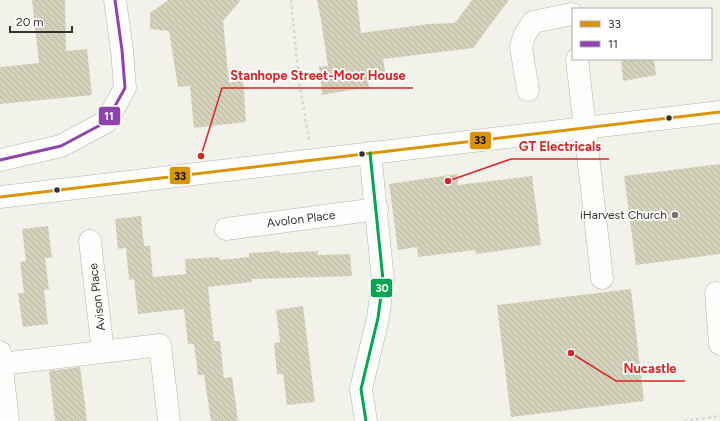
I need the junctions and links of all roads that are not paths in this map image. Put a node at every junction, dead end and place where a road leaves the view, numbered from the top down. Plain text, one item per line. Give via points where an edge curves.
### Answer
1 (115, 0) edge
2 (572, 13) edge
3 (577, 60) edge
4 (528, 90) dead end
5 (720, 112) edge
6 (586, 127) junction
7 (370, 153) junction
8 (0, 160) edge
9 (0, 198) edge
10 (377, 209) junction
11 (226, 229) dead end
12 (90, 242) dead end
13 (602, 278) dead end
14 (716, 293) dead end
15 (720, 344) edge
16 (104, 352) junction
17 (1, 358) edge
18 (8, 421) edge
19 (169, 421) edge
20 (366, 421) edge

1 - 8 street via 125,88 106,122 61,146
2 - 4 street via 533,22 524,36 521,48
3 - 6 street
5 - 6 street
6 - 7 street
6 - 13 street
7 - 9 street
7 - 10 street
10 - 11 street, Avolon Place
10 - 20 street via 383,280 378,318 361,389
12 - 16 street, Avison Place
14 - 15 street
16 - 17 street
16 - 19 street via 160,345
17 - 18 street

